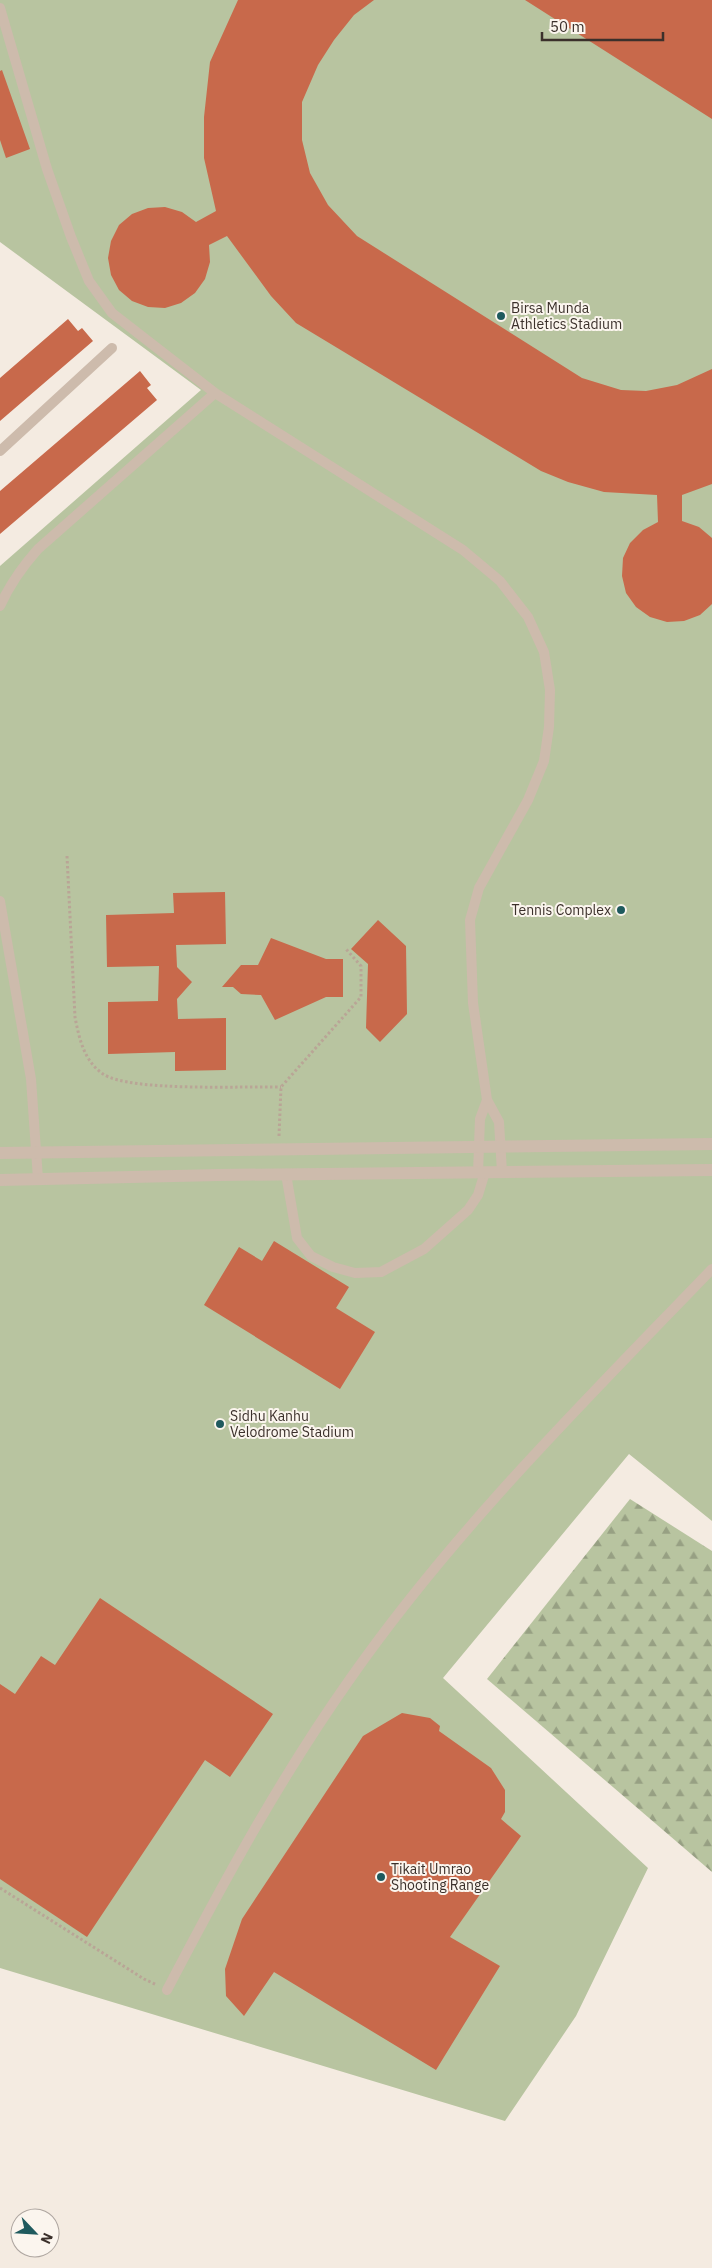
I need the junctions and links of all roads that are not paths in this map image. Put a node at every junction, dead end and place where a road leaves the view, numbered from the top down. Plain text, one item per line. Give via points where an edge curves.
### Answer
1 (0, 8) edge
2 (112, 348) dead end
3 (215, 393) junction
4 (0, 451) edge
5 (0, 606) edge
6 (0, 901) edge
7 (487, 1100) junction
8 (712, 1144) edge
9 (478, 1148) junction
10 (501, 1148) junction
11 (38, 1151) junction
12 (0, 1153) edge
13 (712, 1170) edge
14 (481, 1172) junction
15 (502, 1172) junction
16 (286, 1174) junction
17 (38, 1179) junction
18 (0, 1180) edge
19 (712, 1269) edge
20 (167, 1990) road end

1 - 3 lane via 47,169 90,281 112,313
2 - 4 lane
3 - 5 lane via 38,549 21,567
3 - 7 lane via 463,550 500,581 528,617 544,652 550,690 544,761 528,800 480,888 470,920 473,1004
6 - 11 lane via 31,1079
7 - 9 lane via 480,1119
7 - 10 lane via 499,1122
8 - 10 street
9 - 10 street
9 - 11 street
9 - 14 lane
10 - 15 lane
11 - 12 street
11 - 17 lane
13 - 15 street
14 - 15 street
14 - 16 street
14 - 16 lane via 478,1195 468,1210 424,1249 382,1272 355,1273 311,1256 297,1238
16 - 17 street
17 - 18 street
19 - 20 lane via 518,1470 449,1550 350,1678 264,1813

